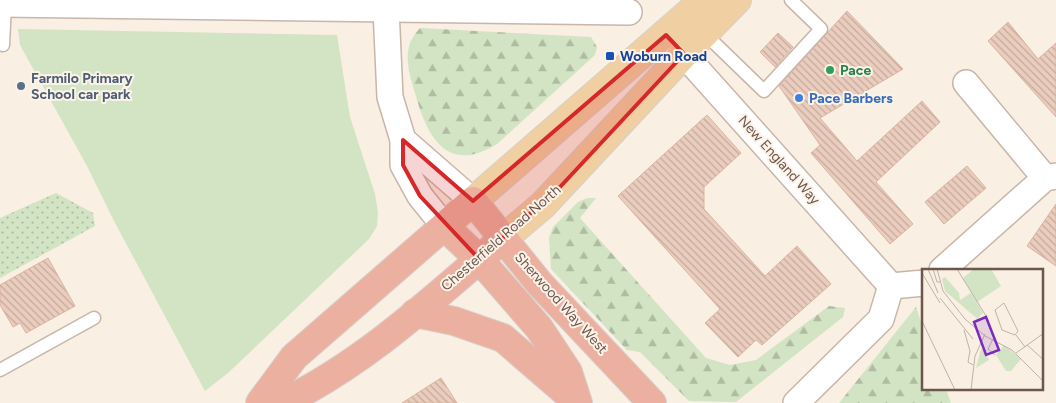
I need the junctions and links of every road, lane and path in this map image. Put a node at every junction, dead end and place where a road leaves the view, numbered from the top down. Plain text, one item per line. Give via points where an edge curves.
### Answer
1 (737, 0) edge
2 (792, 0) edge
3 (2, 4) edge
4 (528, 6) edge
5 (386, 9) junction
6 (629, 12) dead end
7 (699, 16) edge
8 (675, 44) junction
9 (3, 45) dead end
10 (966, 83) dead end
11 (403, 140) junction
12 (1051, 177) edge
13 (472, 201) junction
14 (445, 227) junction
15 (504, 238) junction
16 (480, 259) junction
17 (943, 269) edge
18 (922, 283) edge
19 (891, 286) junction
20 (415, 313) junction
21 (94, 318) dead end
22 (0, 370) edge
23 (260, 403) edge
24 (282, 403) edge
25 (578, 403) edge
26 (652, 403) edge
27 (796, 403) edge

1 - 7 main road, Chesterfield Road North
2 - 7 lane via 821,29 764,91
3 - 5 street
3 - 9 lane
4 - 5 street
4 - 6 street
5 - 11 street via 390,97
7 - 8 main road, Chesterfield Road North
8 - 13 main road, Chesterfield Road North
8 - 15 main road, Chesterfield Road North via 543,205
8 - 19 street, New England Way
10 - 12 street
11 - 13 street
11 - 14 street via 403,165 420,196
12 - 17 street
13 - 14 highway, Chesterfield Road North
13 - 15 highway, Sherwood Way West
14 - 16 highway
14 - 23 highway, Chesterfield Road North via 294,357
15 - 16 highway, Chesterfield Road North
15 - 26 highway, Sherwood Way West via 538,283
16 - 20 highway, Chesterfield Road North
16 - 25 highway via 539,328 568,372
18 - 19 street
19 - 27 street via 881,319
20 - 24 highway, Chesterfield Road North via 315,387
20 - 25 highway via 454,321 503,338
21 - 22 lane

